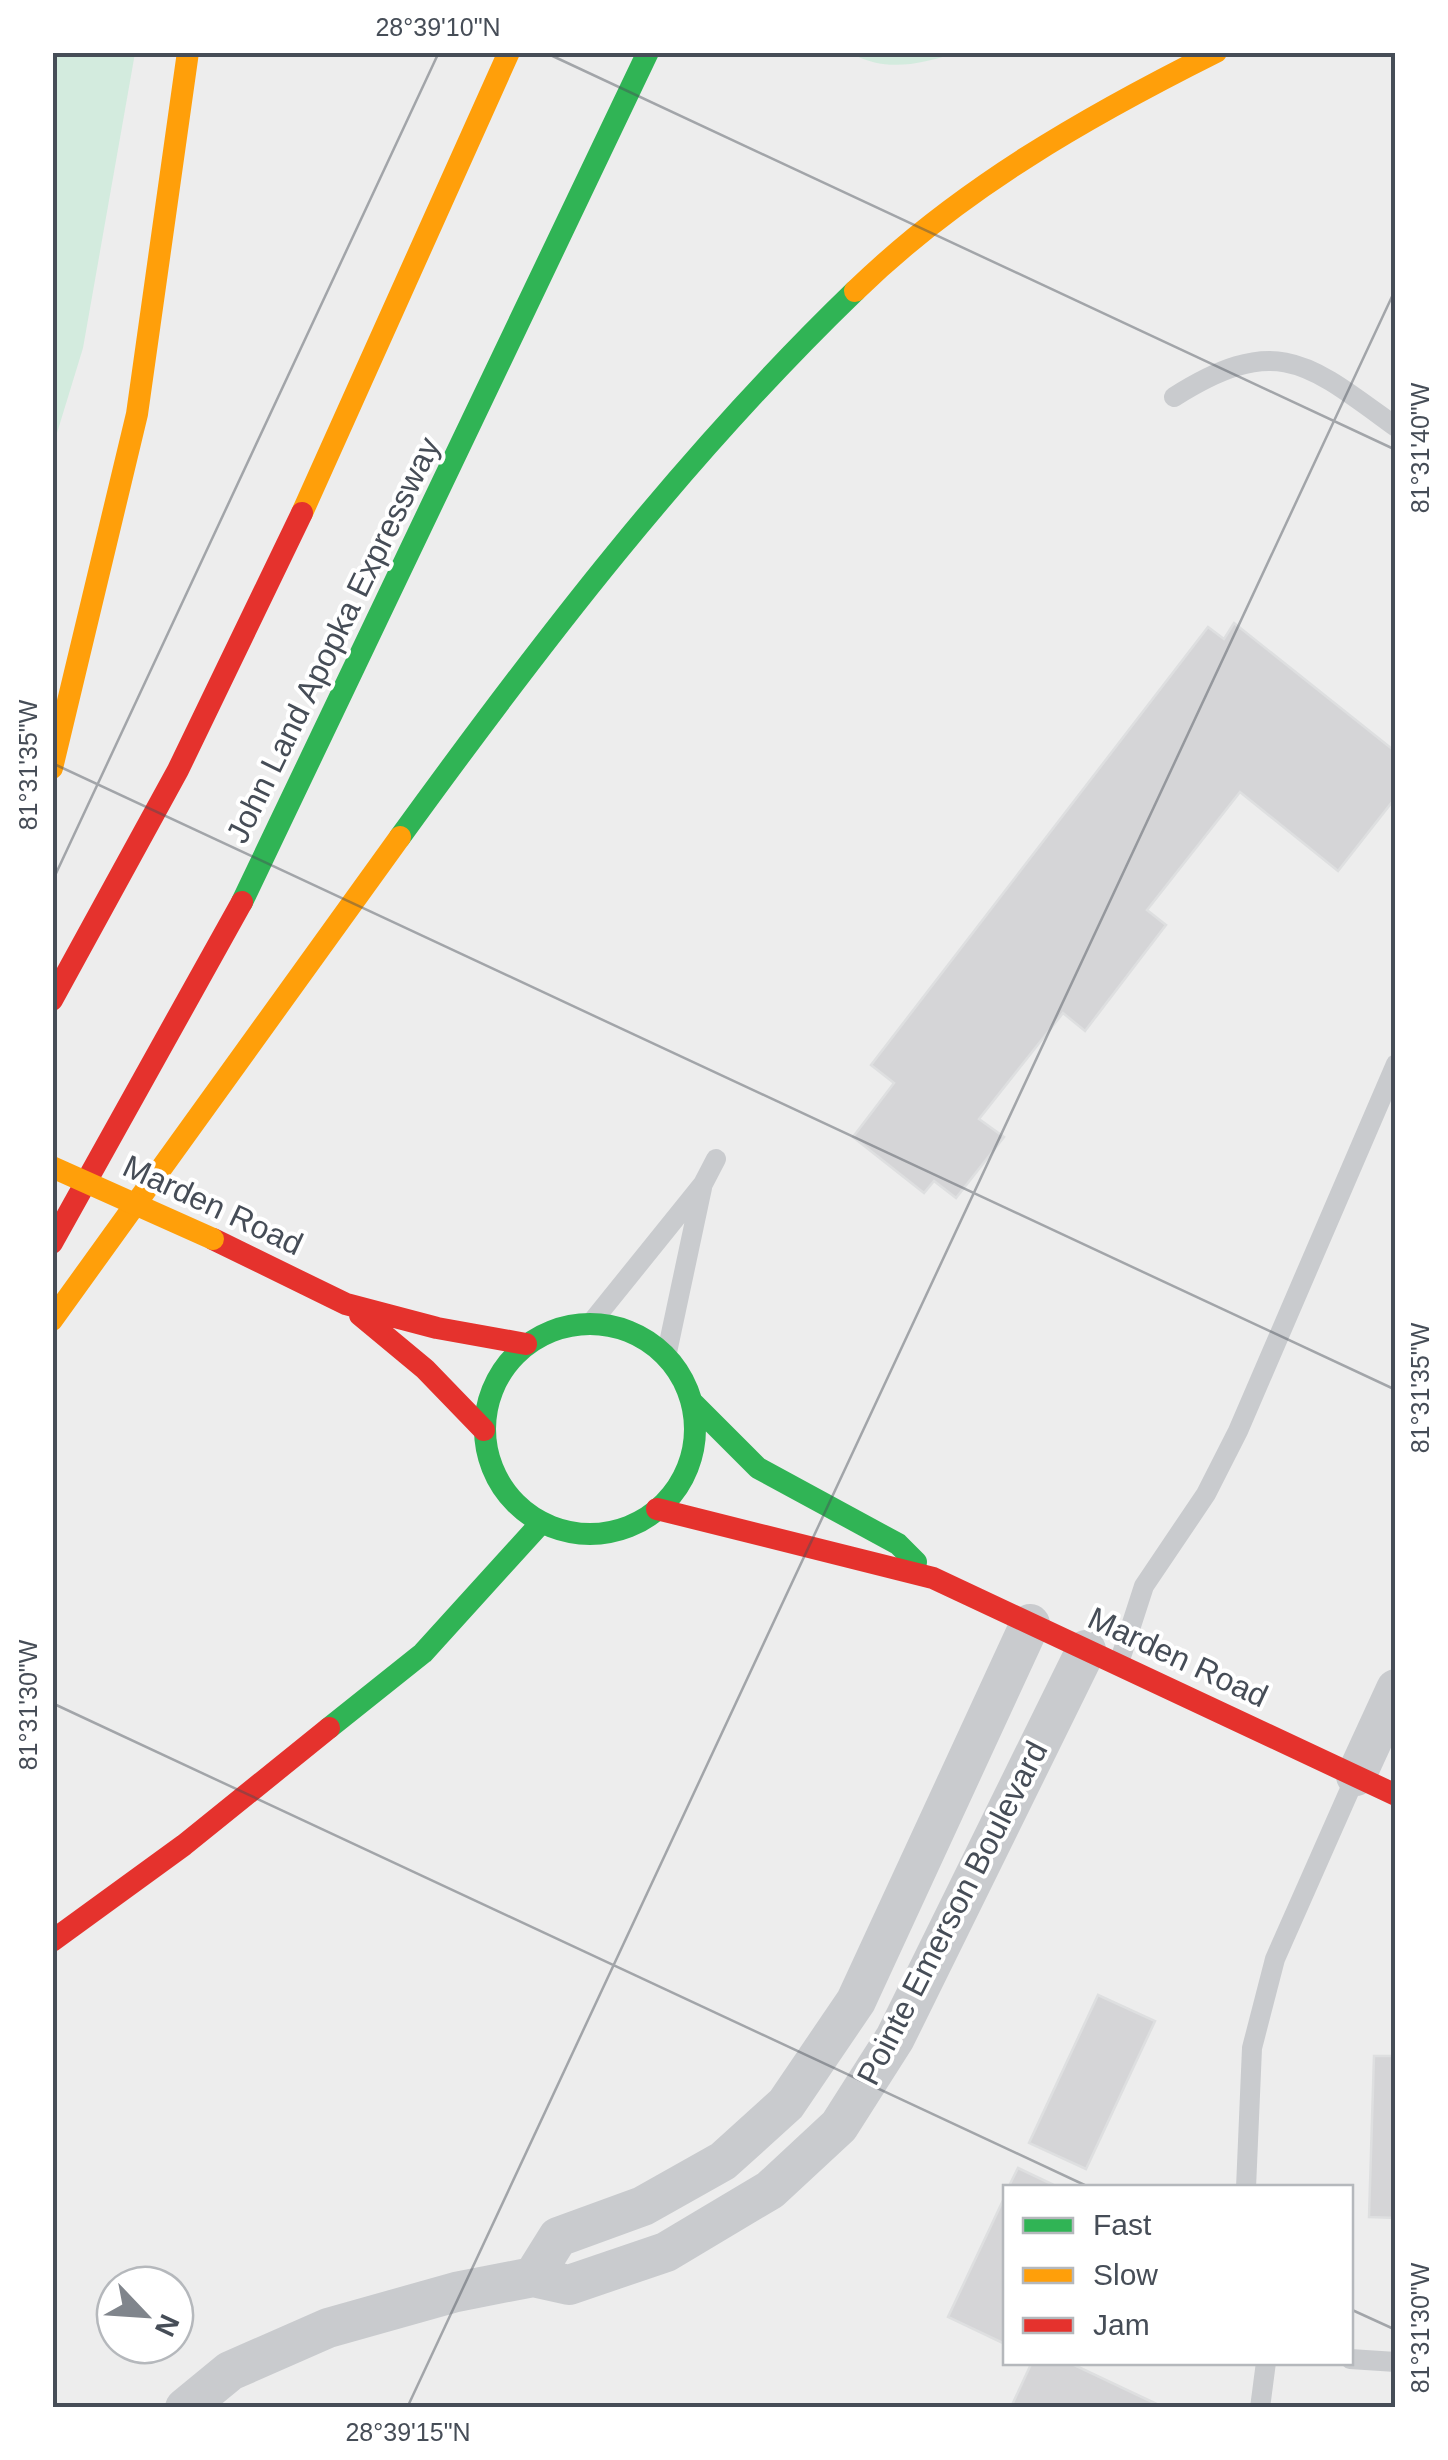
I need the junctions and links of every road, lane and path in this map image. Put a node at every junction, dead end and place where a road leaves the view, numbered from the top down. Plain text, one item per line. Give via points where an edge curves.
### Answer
1 (188, 52) edge
2 (509, 52) edge
3 (648, 52) edge
4 (1216, 52) edge
5 (1174, 397) dead end
6 (1396, 428) edge
7 (52, 768) edge
8 (52, 1000) edge
9 (1396, 1064) edge
10 (716, 1159) dead end
11 (52, 1167) edge
12 (703, 1184) junction
13 (52, 1243) edge
14 (346, 1304) junction
15 (52, 1320) edge
16 (591, 1323) junction
17 (526, 1344) junction
18 (666, 1357) junction
19 (692, 1402) junction
20 (484, 1430) junction
21 (657, 1509) junction
22 (541, 1523) junction
23 (933, 1578) junction
24 (1030, 1624) junction
25 (1102, 1658) junction
26 (1396, 1690) edge
27 (1356, 1776) junction
28 (1396, 1795) edge
29 (918, 1864) junction
30 (968, 1886) junction
31 (52, 1941) edge
32 (740, 2145) junction
33 (1246, 2185) edge
34 (770, 2190) junction
35 (533, 2277) junction
36 (1353, 2359) edge
37 (1396, 2362) edge
38 (1266, 2365) edge
39 (185, 2408) edge
40 (1260, 2408) edge

1 - 7 main road via 137,414
2 - 8 main road via 288,537 105,908
3 - 13 main road, John Land Apopka Expressway via 261,866
4 - 15 main road via 1037,149 871,272 730,412 569,606
5 - 6 lane via 1208,375 1262,358 1308,366
9 - 25 lane via 1238,1431
10 - 12 lane
11 - 14 main road, Marden Road, bridge
12 - 16 lane
12 - 18 lane
14 - 17 main road, Marden Road
14 - 20 main road, Marden Road via 425,1369
16 - 17 main road via 557,1328
16 - 18 main road via 625,1329
17 - 20 main road via 489,1398
18 - 19 main road
19 - 21 main road via 695,1436 687,1470
19 - 23 main road, Marden Road via 758,1468 898,1544
20 - 22 main road via 500,1484
21 - 22 main road via 608,1533 574,1534
21 - 23 main road, Marden Road
22 - 31 main road via 423,1653
23 - 24 main road, Marden Road
24 - 25 main road, Marden Road
24 - 29 street, Pointe Emerson Boulevard
25 - 27 main road, Marden Road
25 - 30 street, Pointe Emerson Boulevard
26 - 27 street
27 - 28 main road, Marden Road
27 - 33 lane via 1275,1960 1252,2048
29 - 30 street
29 - 32 street, Pointe Emerson Boulevard via 856,2001 786,2104
30 - 34 street, Pointe Emerson Boulevard via 895,2038 839,2126
32 - 34 street
32 - 35 street, Pointe Emerson Boulevard via 643,2206 558,2238
34 - 35 street, Pointe Emerson Boulevard via 666,2252 569,2284
35 - 39 street, Pointe Emerson Boulevard via 328,2328 230,2371
36 - 37 lane
38 - 40 lane

